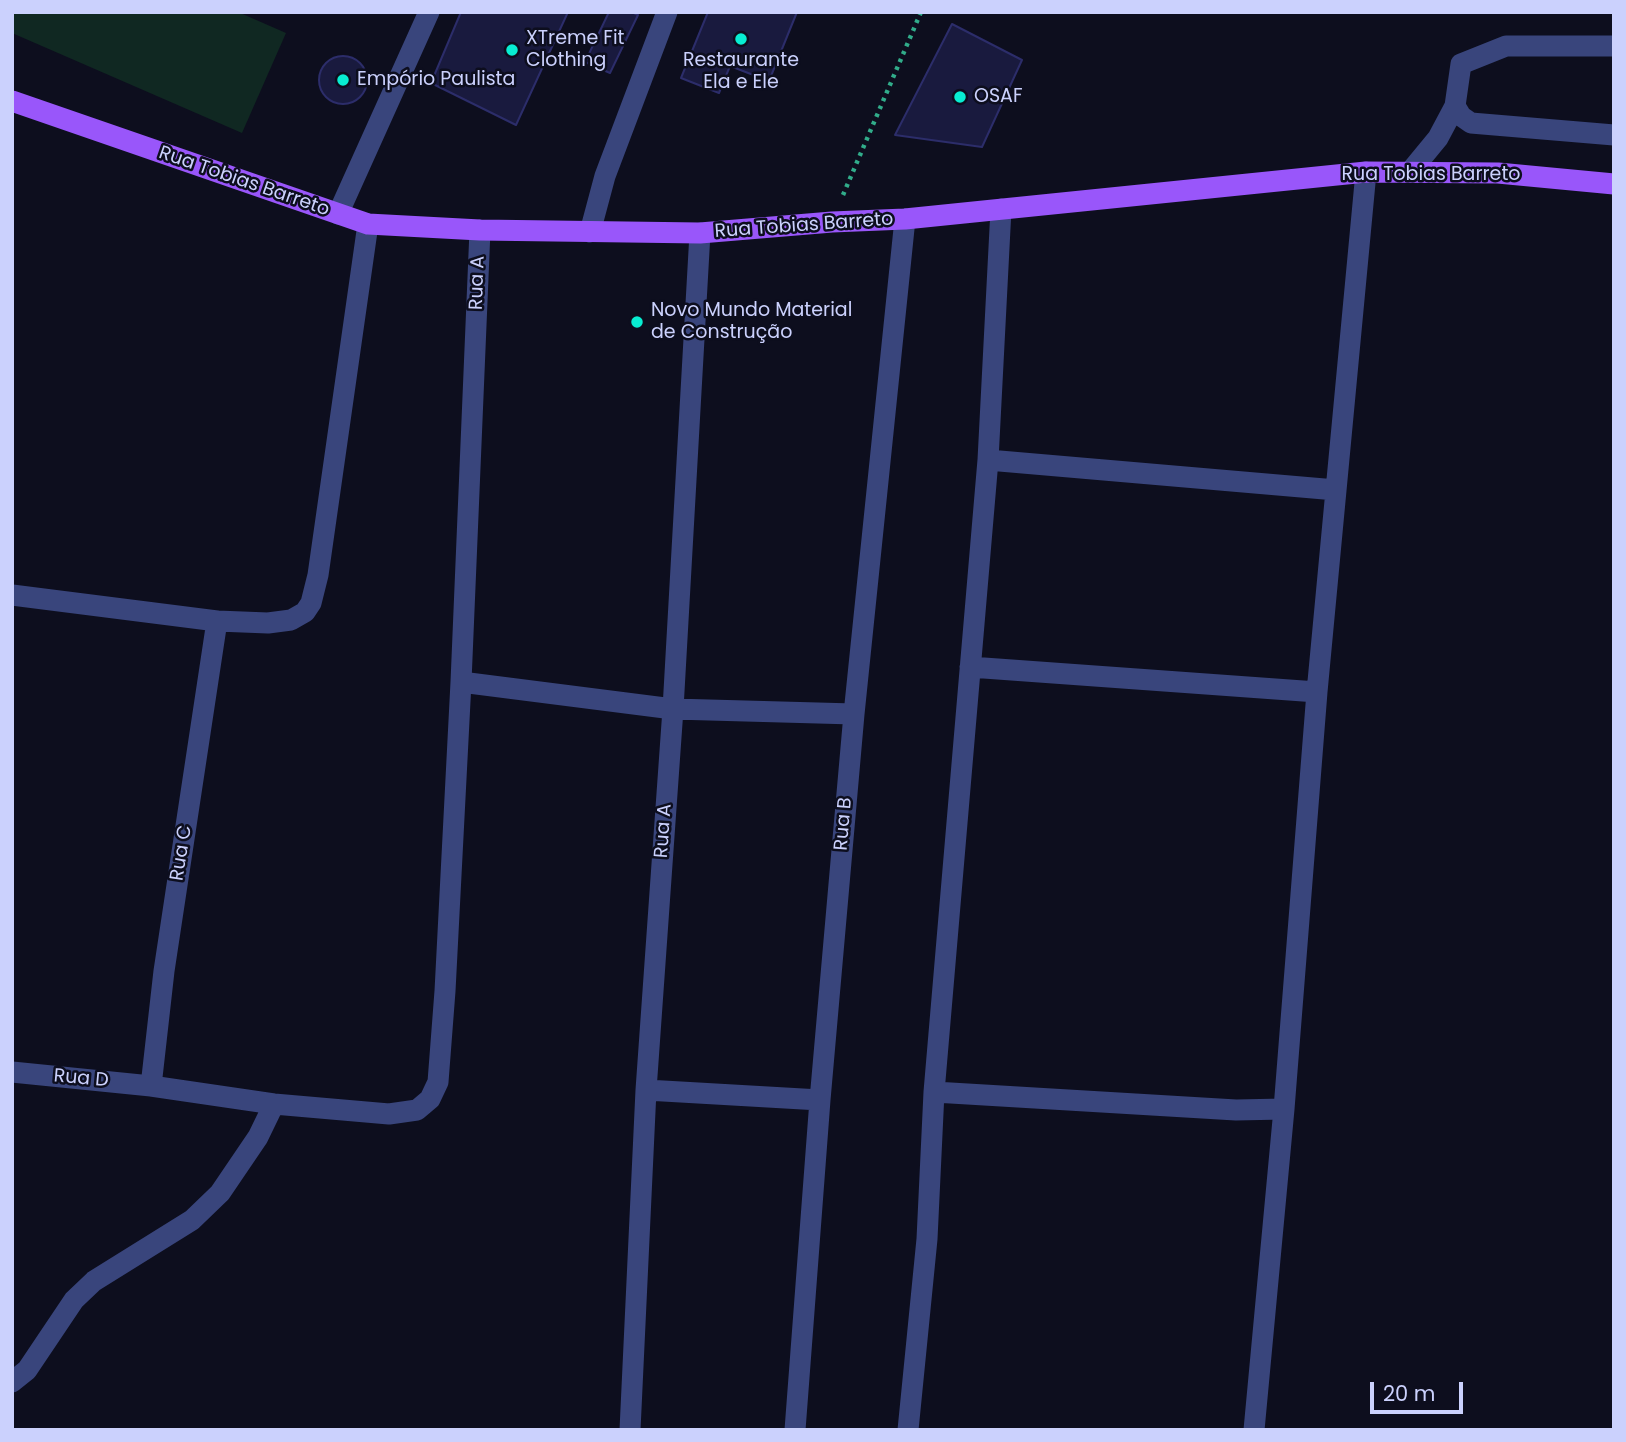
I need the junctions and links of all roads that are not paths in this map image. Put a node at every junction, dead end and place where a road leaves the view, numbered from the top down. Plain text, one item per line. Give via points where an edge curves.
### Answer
1 (429, 12) edge
2 (667, 12) edge
3 (1614, 46) edge
4 (12, 100) edge
5 (1455, 106) junction
6 (1614, 135) edge
7 (1366, 172) junction
8 (1410, 172) junction
9 (1614, 184) edge
10 (1001, 209) junction
11 (338, 215) junction
12 (905, 219) junction
13 (368, 224) junction
14 (480, 230) junction
15 (590, 232) junction
16 (700, 233) junction
17 (988, 460) junction
18 (1336, 490) junction
19 (12, 595) edge
20 (217, 621) junction
21 (970, 667) junction
22 (461, 682) junction
23 (1317, 692) junction
24 (673, 709) junction
25 (854, 714) junction
26 (12, 1072) edge
27 (151, 1086) junction
28 (646, 1090) junction
29 (934, 1092) junction
30 (820, 1100) junction
31 (274, 1104) junction
32 (1284, 1109) junction
33 (12, 1382) edge
34 (629, 1430) edge
35 (795, 1430) edge
36 (908, 1430) edge
37 (1254, 1430) edge

1 - 11 street
2 - 15 street via 605,176
3 - 5 street via 1506,46 1461,64
4 - 11 main road, Rua Tobias Barreto
5 - 6 street via 1471,123
5 - 8 street via 1438,138
7 - 8 main road, Rua Tobias Barreto
7 - 10 main road, Rua Tobias Barreto
7 - 18 street
8 - 9 main road, Rua Tobias Barreto via 1498,173
10 - 12 main road, Rua Tobias Barreto
10 - 17 street
11 - 13 main road, Rua Tobias Barreto
12 - 16 main road, Rua Tobias Barreto
12 - 25 street, Rua B
13 - 14 main road, Rua Tobias Barreto
13 - 20 street via 311,603 291,620 268,624
14 - 15 main road, Rua Tobias Barreto
14 - 22 street, Rua A
15 - 16 main road, Rua Tobias Barreto
16 - 24 street, Rua A
17 - 18 street
17 - 21 street
18 - 23 street
19 - 20 street
20 - 27 street, Rua C
21 - 23 street
21 - 29 street
22 - 24 street
22 - 31 street, Rua A via 438,1082 430,1099 417,1110 389,1114
23 - 32 street
24 - 25 street
24 - 28 street, Rua A
25 - 30 street, Rua B
26 - 27 street, Rua D
27 - 31 street, Rua A
28 - 30 street
28 - 34 street, Rua A
29 - 32 street
29 - 36 street via 927,1240
30 - 35 street, Rua B
31 - 33 street via 220,1193 192,1220 94,1281 74,1300 27,1370
32 - 37 street

